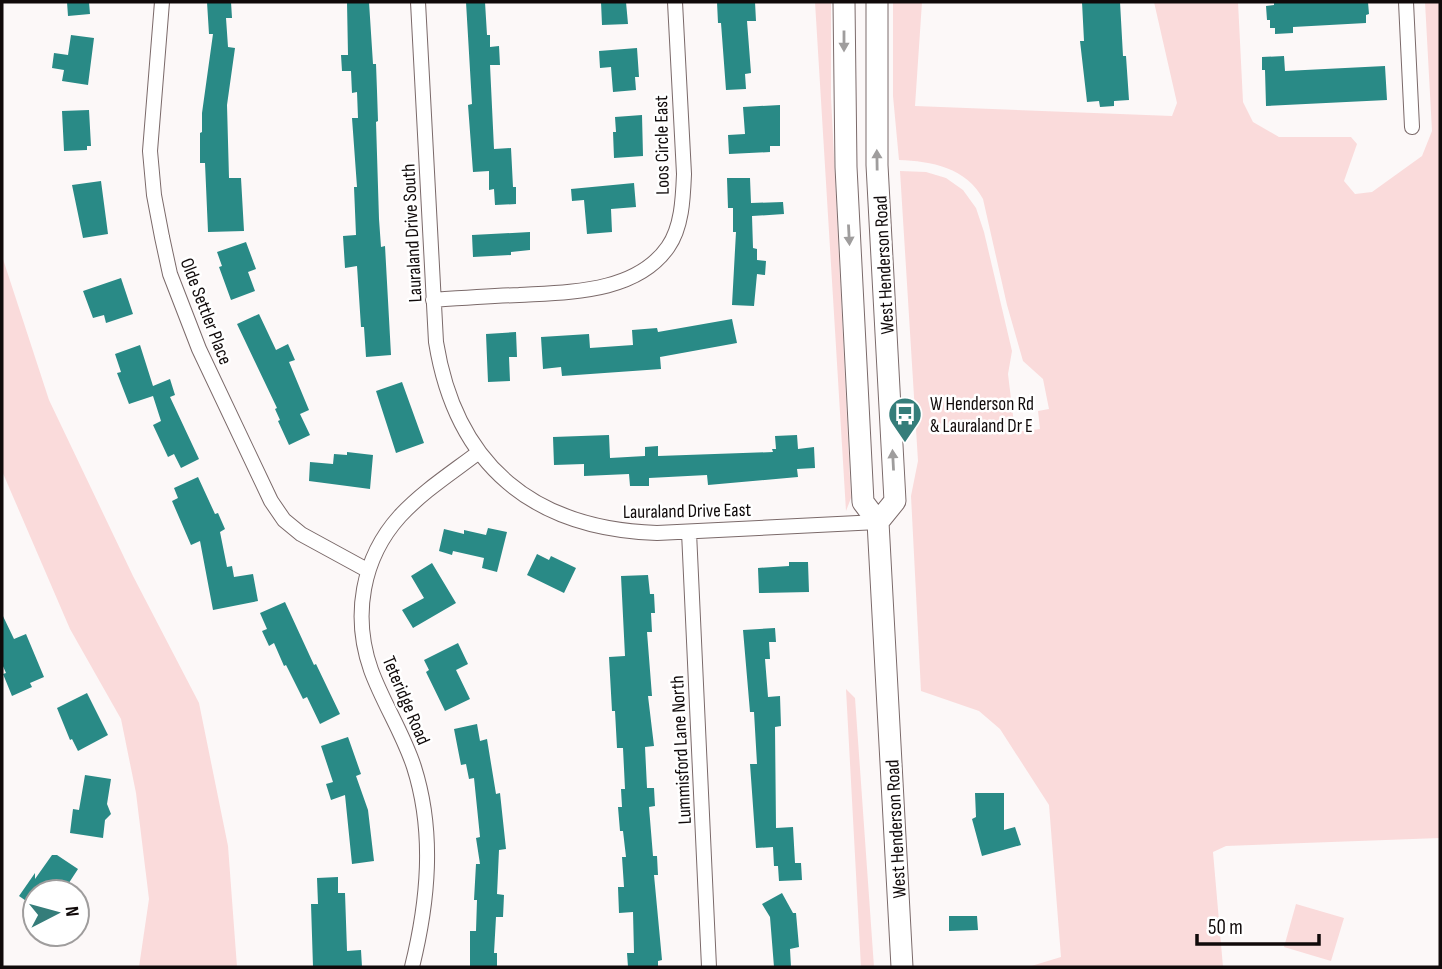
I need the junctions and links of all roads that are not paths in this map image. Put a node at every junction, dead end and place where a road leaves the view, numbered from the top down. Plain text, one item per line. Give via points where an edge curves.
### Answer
1 (162, 2) edge
2 (418, 2) edge
3 (675, 2) edge
4 (844, 2) edge
5 (877, 2) edge
6 (1406, 2) edge
7 (1412, 127) dead end
8 (433, 300) junction
9 (479, 452) junction
10 (878, 522) junction
11 (689, 531) junction
12 (367, 570) junction
13 (412, 967) edge
14 (709, 967) edge
15 (902, 967) edge

1 - 12 street, Olde Settler Place via 150,151 170,274 199,349 271,501 301,534
2 - 8 street, Lauraland Drive South
3 - 8 street, Loos Circle East via 684,174 678,225 669,246 640,272 594,289
4 -> 10 main road, West Henderson Road via 846,167 863,502
10 -> 5 main road, West Henderson Road via 895,501 877,165
6 - 7 street
8 - 9 street, Lauraland Drive South via 436,342 449,400
9 - 11 street, Lauraland Drive East via 514,487 561,516 622,532
9 - 12 street, Teteridge Road via 401,515 383,537
10 - 11 street, Lauraland Drive East
10 - 15 main road, West Henderson Road
11 - 14 street, Lummisford Lane North
12 - 13 street, Teteridge Road via 361,605 365,648 414,767 424,815 425,906

